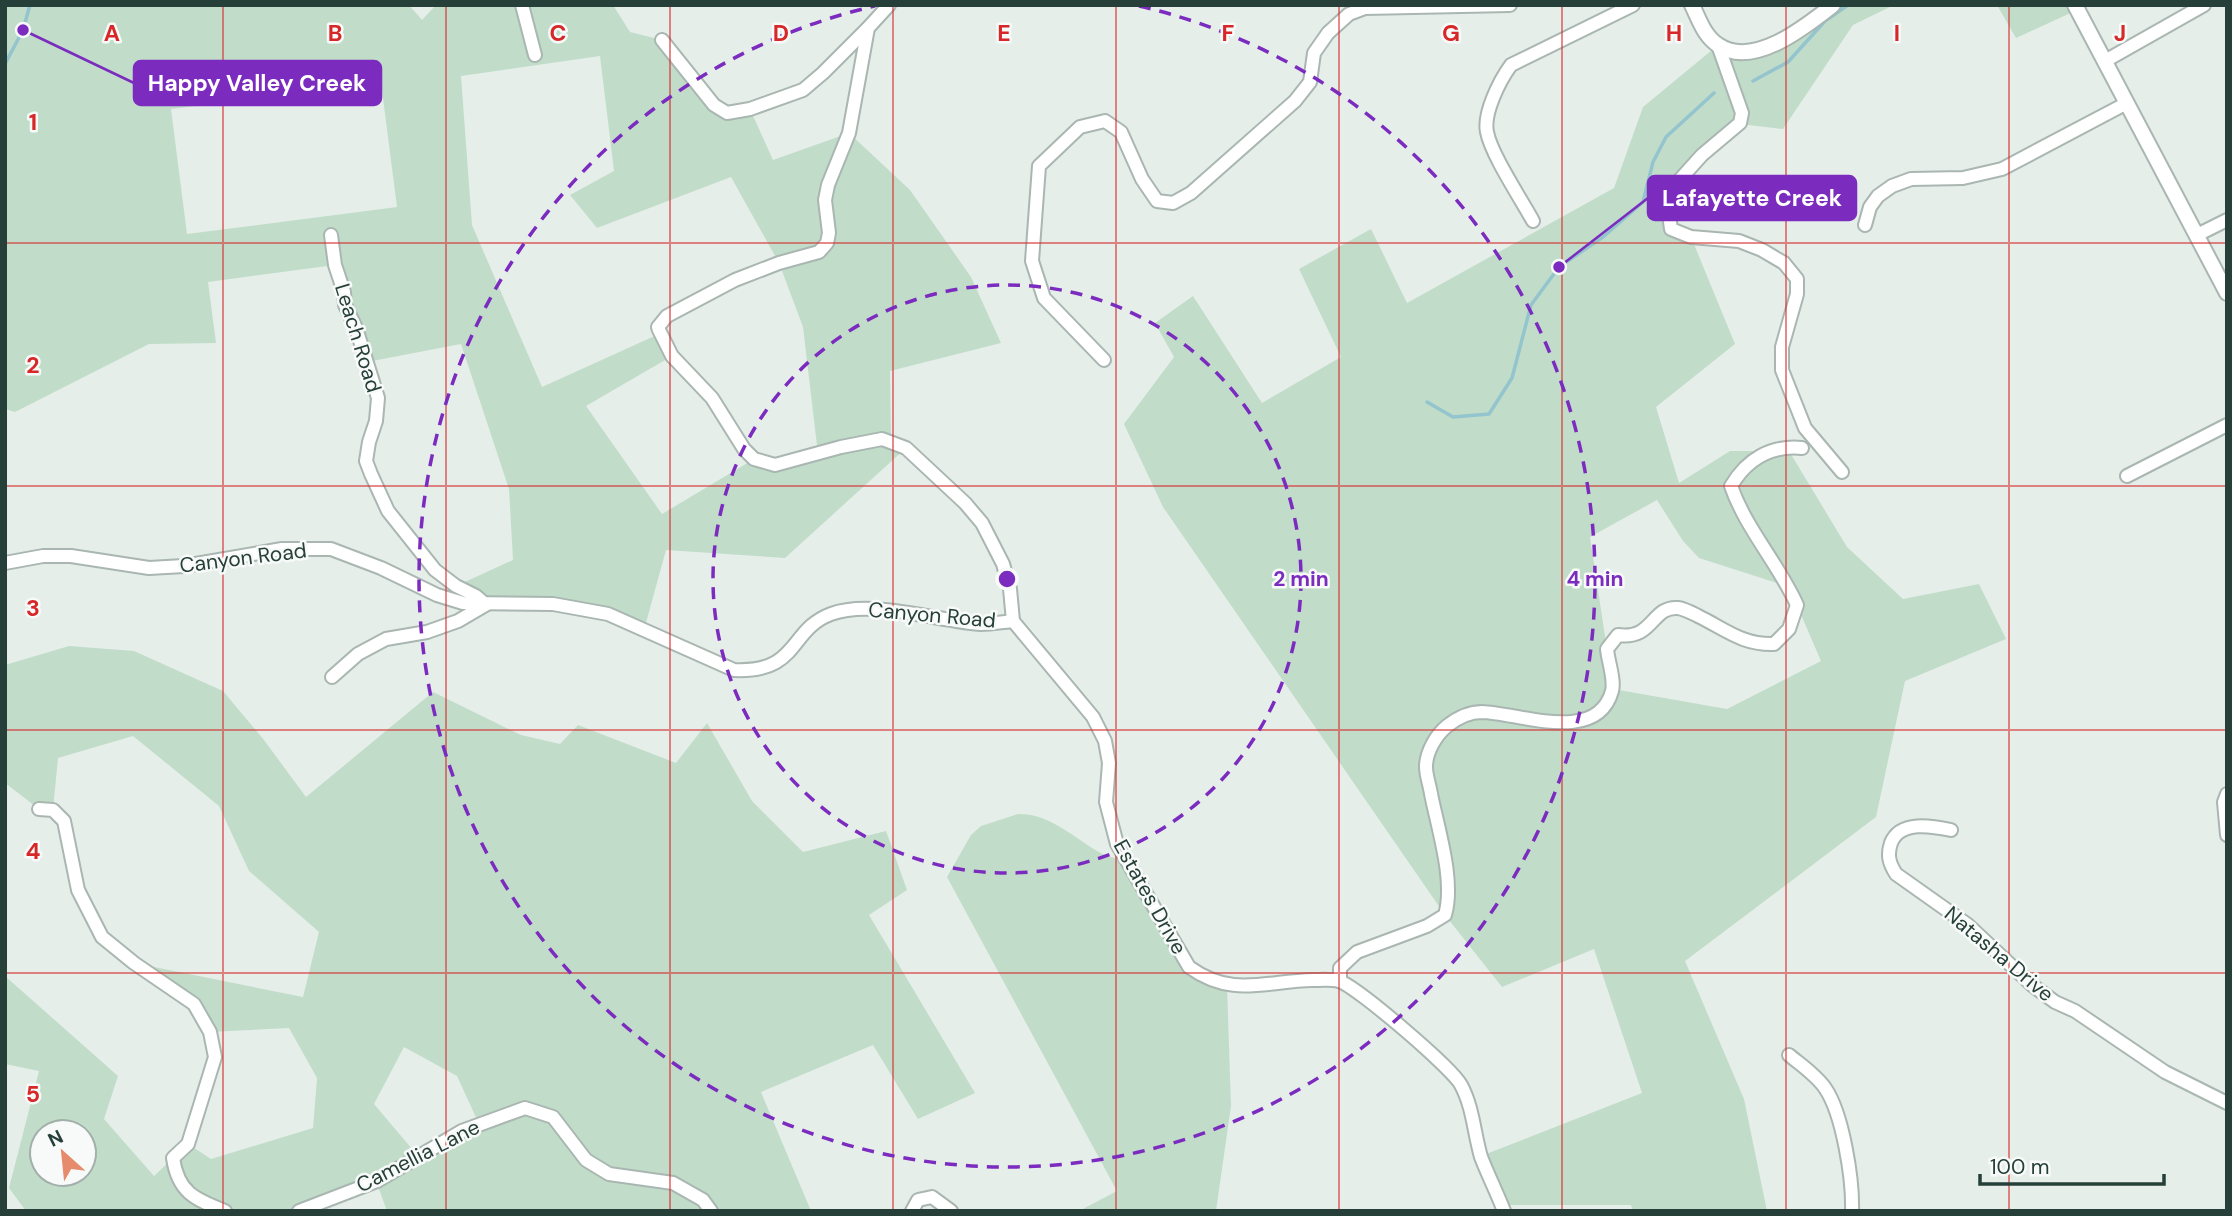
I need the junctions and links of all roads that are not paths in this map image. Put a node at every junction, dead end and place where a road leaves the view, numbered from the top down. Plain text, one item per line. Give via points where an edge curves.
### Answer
1 (522, 5) edge
2 (888, 5) edge
3 (1510, 5) edge
4 (1633, 5) edge
5 (1692, 5) edge
6 (1833, 5) edge
7 (2076, 5) edge
8 (2204, 5) edge
9 (868, 28) junction
10 (662, 40) dead end
11 (1718, 46) junction
12 (535, 55) dead end
13 (2105, 61) junction
14 (2127, 103) junction
15 (2227, 220) edge
16 (1533, 221) dead end
17 (1866, 225) dead end
18 (331, 235) dead end
19 (2197, 235) junction
20 (2227, 293) edge
21 (1104, 360) dead end
22 (2227, 425) edge
23 (1802, 448) dead end
24 (1842, 472) dead end
25 (2127, 476) dead end
26 (5, 563) edge
27 (486, 603) junction
28 (1013, 621) junction
29 (331, 677) dead end
30 (2227, 794) edge
31 (39, 809) dead end
32 (1951, 830) dead end
33 (2227, 835) edge
34 (1340, 981) junction
35 (1789, 1055) dead end
36 (2227, 1103) edge
37 (225, 1211) edge
38 (299, 1211) edge
39 (711, 1211) edge
40 (912, 1211) edge
41 (951, 1211) edge
42 (1504, 1211) edge
43 (1852, 1211) edge

1 - 12 street
2 - 9 street
3 - 21 street via 1365,8 1349,14 1314,53 1310,82 1295,102 1191,193 1173,203 1157,201 1121,132 1105,121 1080,127 1039,166 1032,261 1044,298
4 - 16 street via 1511,65 1500,80 1486,130
5 - 11 street via 1706,34
6 - 11 street via 1790,36 1759,51 1736,54
7 - 13 street
8 - 13 street
9 - 10 street via 803,90 727,113 714,105
9 - 28 street, Canyon Road via 849,133 825,200 827,243 819,252 736,280 667,316 658,327 659,334 754,458 775,465 882,439 906,448 982,523 1003,564
11 - 24 street via 1742,113 1740,124 1675,185 1667,200 1671,229 1691,237 1739,241 1784,263 1797,279 1782,347 1782,370 1805,428
13 - 14 street
14 - 17 street via 2002,169 1963,178 1911,179 1892,186 1870,207
14 - 19 street
15 - 19 street
18 - 27 street, Leach Road via 345,306 378,398 366,461 370,474 388,511 435,570
19 - 20 street
22 - 25 street
23 - 34 street via 1769,451 1740,471 1731,486 1797,604 1789,629 1774,644 1757,644 1683,608 1668,607 1650,626 1632,637 1618,635 1607,649 1613,689 1604,708 1583,720 1544,723 1481,712 1463,715 1446,727 1432,743 1426,767 1450,900 1445,915 1357,952 1340,968
26 - 27 street, Canyon Road via 71,556 149,568 282,549 331,549 437,595 463,603
27 - 28 street, Canyon Road via 553,604 608,614 734,670 750,671 783,659 814,623 832,613 886,610 983,624
27 - 29 street via 437,629 386,639 358,654
28 - 34 street, Estates Drive via 1093,717 1105,741 1109,763 1106,802 1117,844 1189,967 1227,985
30 - 33 street
31 - 37 street via 53,810 64,821 78,890 102,937 194,1003 210,1032 215,1057 188,1144 173,1158 176,1176 190,1195
32 - 36 street, Natasha Drive via 1923,826 1907,828 1894,837 1888,852 1896,874 1968,925 2055,1002 2165,1072
34 - 42 street via 1460,1083 1481,1156
35 - 43 street via 1827,1091 1842,1131
38 - 39 street, Camellia Lane via 377,1181 462,1131 525,1108 553,1117 586,1160 609,1174 673,1183 703,1199
40 - 41 street via 918,1200 932,1197

